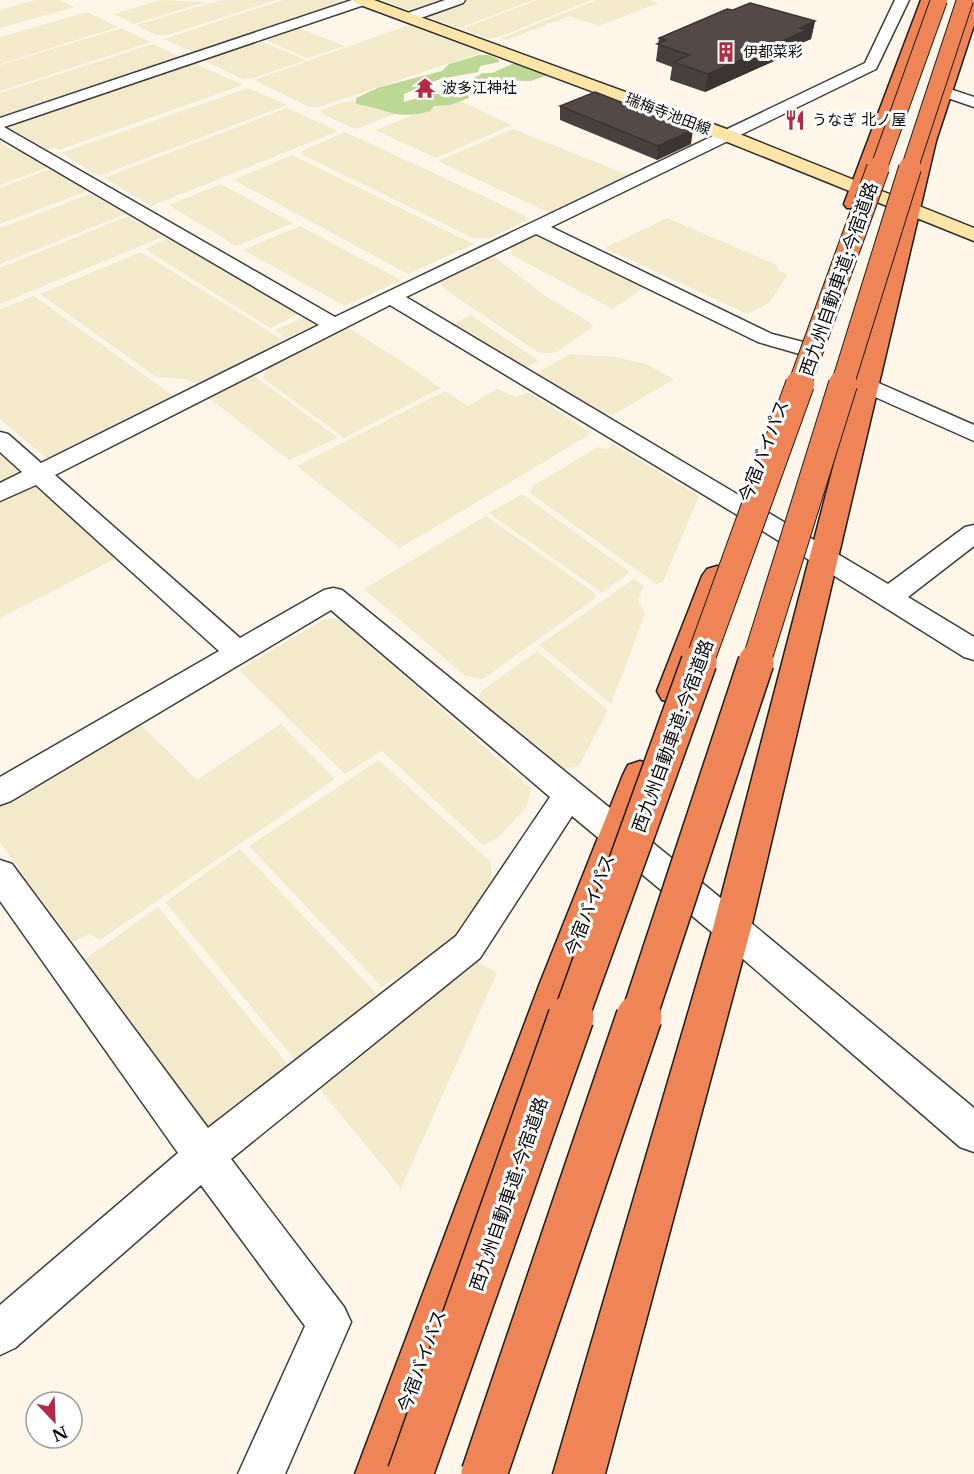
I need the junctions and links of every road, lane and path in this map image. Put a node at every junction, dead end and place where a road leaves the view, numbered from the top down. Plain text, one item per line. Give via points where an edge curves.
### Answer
1 (361, 0) edge
2 (458, 0) edge
3 (902, 0) edge
4 (928, 0) edge
5 (939, 0) edge
6 (968, 1) edge
7 (410, 17) junction
8 (944, 92) junction
9 (974, 102) edge
10 (0, 123) edge
11 (0, 131) edge
12 (726, 135) junction
13 (859, 190) junction
14 (911, 211) junction
15 (538, 228) junction
16 (974, 235) edge
17 (391, 297) junction
18 (336, 326) junction
19 (803, 349) junction
20 (865, 384) junction
21 (974, 434) edge
22 (0, 439) edge
23 (40, 474) junction
24 (0, 494) edge
25 (743, 507) junction
26 (974, 533) edge
27 (823, 556) junction
28 (888, 598) junction
29 (974, 650) edge
30 (238, 652) junction
31 (0, 792) edge
32 (569, 795) junction
33 (617, 836) junction
34 (0, 874) edge
35 (732, 928) junction
36 (974, 1133) edge
37 (204, 1156) junction
38 (0, 1333) edge
39 (261, 1474) edge
40 (381, 1474) edge
41 (410, 1474) edge
42 (484, 1474) edge
43 (579, 1474) edge

1 - 7 main road, 瑞梅寺池田線
1 - 10 street
2 - 7 street
3 - 12 street via 872,66
4 - 13 highway, 今宿バイパス
5 - 41 highway, 西九州自動車道;今宿道路, bridge via 566,1030
6 - 8 highway via 970,14
6 - 42 highway, 西九州自動車道;今宿道路, bridge via 916,148 766,632
7 - 12 main road, 瑞梅寺池田線
8 - 9 street
8 - 14 highway via 927,141
11 - 18 street
12 - 13 main road, 瑞梅寺池田線
12 - 15 street
13 - 14 main road, 瑞梅寺池田線
13 - 19 highway, 今宿バイパス
14 - 16 main road, 瑞梅寺池田線
14 - 20 highway
15 - 17 street
15 - 19 street via 765,338
17 - 18 street
17 - 25 street
18 - 23 street
19 - 25 highway, 今宿バイパス
20 - 21 street
20 - 27 highway
22 - 23 street
23 - 24 street
23 - 30 street
25 - 27 street
25 - 33 highway, 今宿バイパス
26 - 28 street
27 - 28 street
27 - 35 highway
28 - 29 street
30 - 31 street
30 - 32 street via 333,597
32 - 33 street
32 - 37 street via 468,947
33 - 35 street
33 - 40 highway, 今宿バイパス
34 - 37 street
35 - 36 street
35 - 43 highway
37 - 38 street
37 - 39 street via 328,1323

